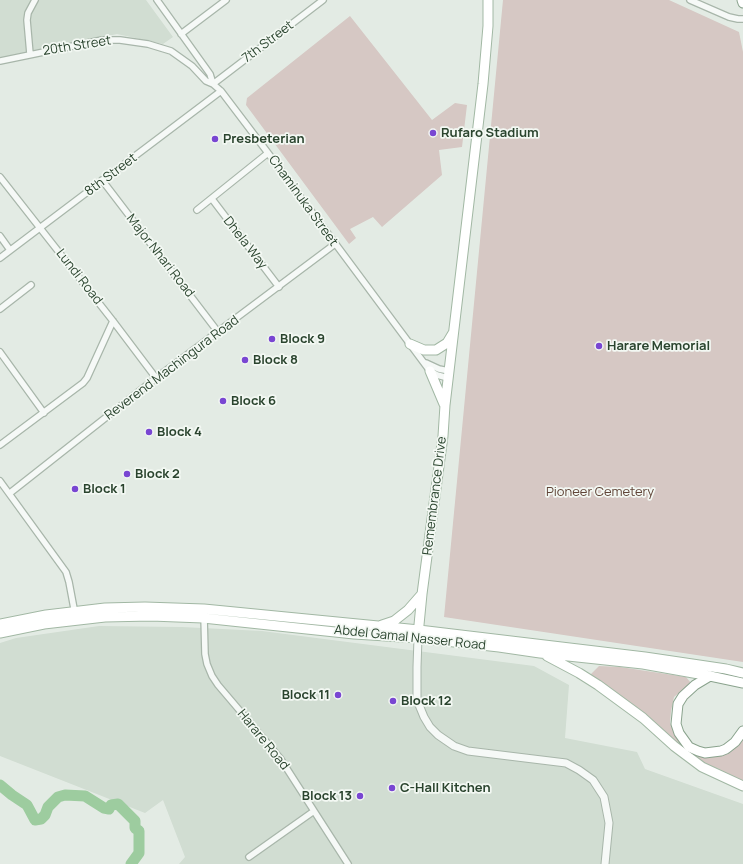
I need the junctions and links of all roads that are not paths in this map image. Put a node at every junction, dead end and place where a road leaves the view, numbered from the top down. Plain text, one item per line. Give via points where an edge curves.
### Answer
1 (35, 0) edge
2 (157, 0) edge
3 (226, 0) edge
4 (323, 0) edge
5 (488, 0) edge
6 (690, 0) edge
7 (742, 0) edge
8 (743, 3) edge
9 (743, 19) edge
10 (181, 34) junction
11 (30, 54) junction
12 (0, 61) edge
13 (213, 84) junction
14 (221, 91) junction
15 (268, 153) junction
16 (0, 177) edge
17 (102, 180) junction
18 (212, 199) junction
19 (197, 210) dead end
20 (40, 228) junction
21 (0, 236) edge
22 (335, 244) junction
23 (10, 250) junction
24 (0, 258) edge
25 (31, 285) dead end
26 (279, 286) junction
27 (0, 309) edge
28 (113, 321) junction
29 (454, 330) junction
30 (218, 332) junction
31 (410, 344) junction
32 (0, 352) edge
33 (424, 362) junction
34 (430, 371) junction
35 (449, 374) junction
36 (156, 378) junction
37 (445, 405) junction
38 (44, 413) junction
39 (0, 445) edge
40 (0, 481) edge
41 (10, 493) junction
42 (422, 594) junction
43 (204, 613) junction
44 (75, 616) junction
45 (0, 624) edge
46 (377, 626) junction
47 (0, 633) edge
48 (418, 634) junction
49 (540, 653) junction
50 (743, 673) edge
51 (710, 676) junction
52 (743, 682) edge
53 (743, 731) edge
54 (743, 786) edge
55 (314, 812) junction
56 (249, 856) dead end
57 (348, 864) edge
58 (605, 864) edge

1 - 11 street via 27,20
2 - 10 street, Chaminuka Street
3 - 10 street
4 - 13 street, 7th Street
5 - 29 main road, Remembrance Drive via 483,84
6 - 9 street via 729,17
7 - 8 main road
10 - 13 street, Chaminuka Street via 210,74
11 - 12 street, 20th Street
11 - 13 street, 20th Street via 102,40 148,44 171,51
13 - 14 street, Chaminuka Street
14 - 15 street, Chaminuka Street
14 - 17 street, 8th Street
15 - 18 street
15 - 22 street, Chaminuka Street
16 - 20 street, Lundi Road
17 - 20 street, 8th Street
17 - 30 street, Major Nhari Road
18 - 19 street
18 - 26 street, Dhela Way
20 - 23 street, 8th Street
20 - 28 street, Lundi Road
21 - 23 street
22 - 26 street, Reverend Machingura Road
22 - 31 street, Chaminuka Street
23 - 24 street, 8th Street
25 - 27 street
26 - 30 street, Reverend Machingura Road
28 - 36 street, Lundi Road
28 - 38 street via 87,378
29 - 31 main road via 447,342 436,350 424,350
29 - 35 main road, Remembrance Drive
30 - 36 street, Reverend Machingura Road
31 - 33 street, Chaminuka Street
32 - 38 street
33 - 34 street, Chaminuka Street
33 - 35 street
34 - 35 street via 437,375
34 - 37 main road
35 - 37 main road, Remembrance Drive
36 - 41 street, Reverend Machingura Road
37 - 42 main road, Remembrance Drive
38 - 39 street
40 - 41 street
41 - 44 street via 66,572
42 - 46 main road via 394,621
42 - 48 main road, Remembrance Drive
43 - 44 main road, Abdel Gamal Nasser Road via 139,607 105,608
43 - 46 main road, Abdel Gamal Nasser Road
43 - 48 main road, Abdel Gamal Nasser Road via 354,634
43 - 55 street, Harare Road via 205,654 212,676 280,758
44 - 45 main road via 46,614
44 - 47 main road
46 - 48 main road, Abdel Gamal Nasser Road
48 - 49 main road, Abdel Gamal Nasser Road
48 - 50 main road, Abdel Gamal Nasser Road via 645,657
48 - 58 street, Remembrance Drive via 417,700 430,727 454,746 468,751 566,763 593,780 604,797 609,823
49 - 51 main road, Abdel Gamal Nasser Road via 643,664
49 - 54 main road via 598,685 702,767
51 - 52 main road, Abdel Gamal Nasser Road
51 - 53 main road via 689,690 678,704 676,724 679,732 689,747 705,753 721,751 735,742
55 - 56 street
55 - 57 street, Harare Road

